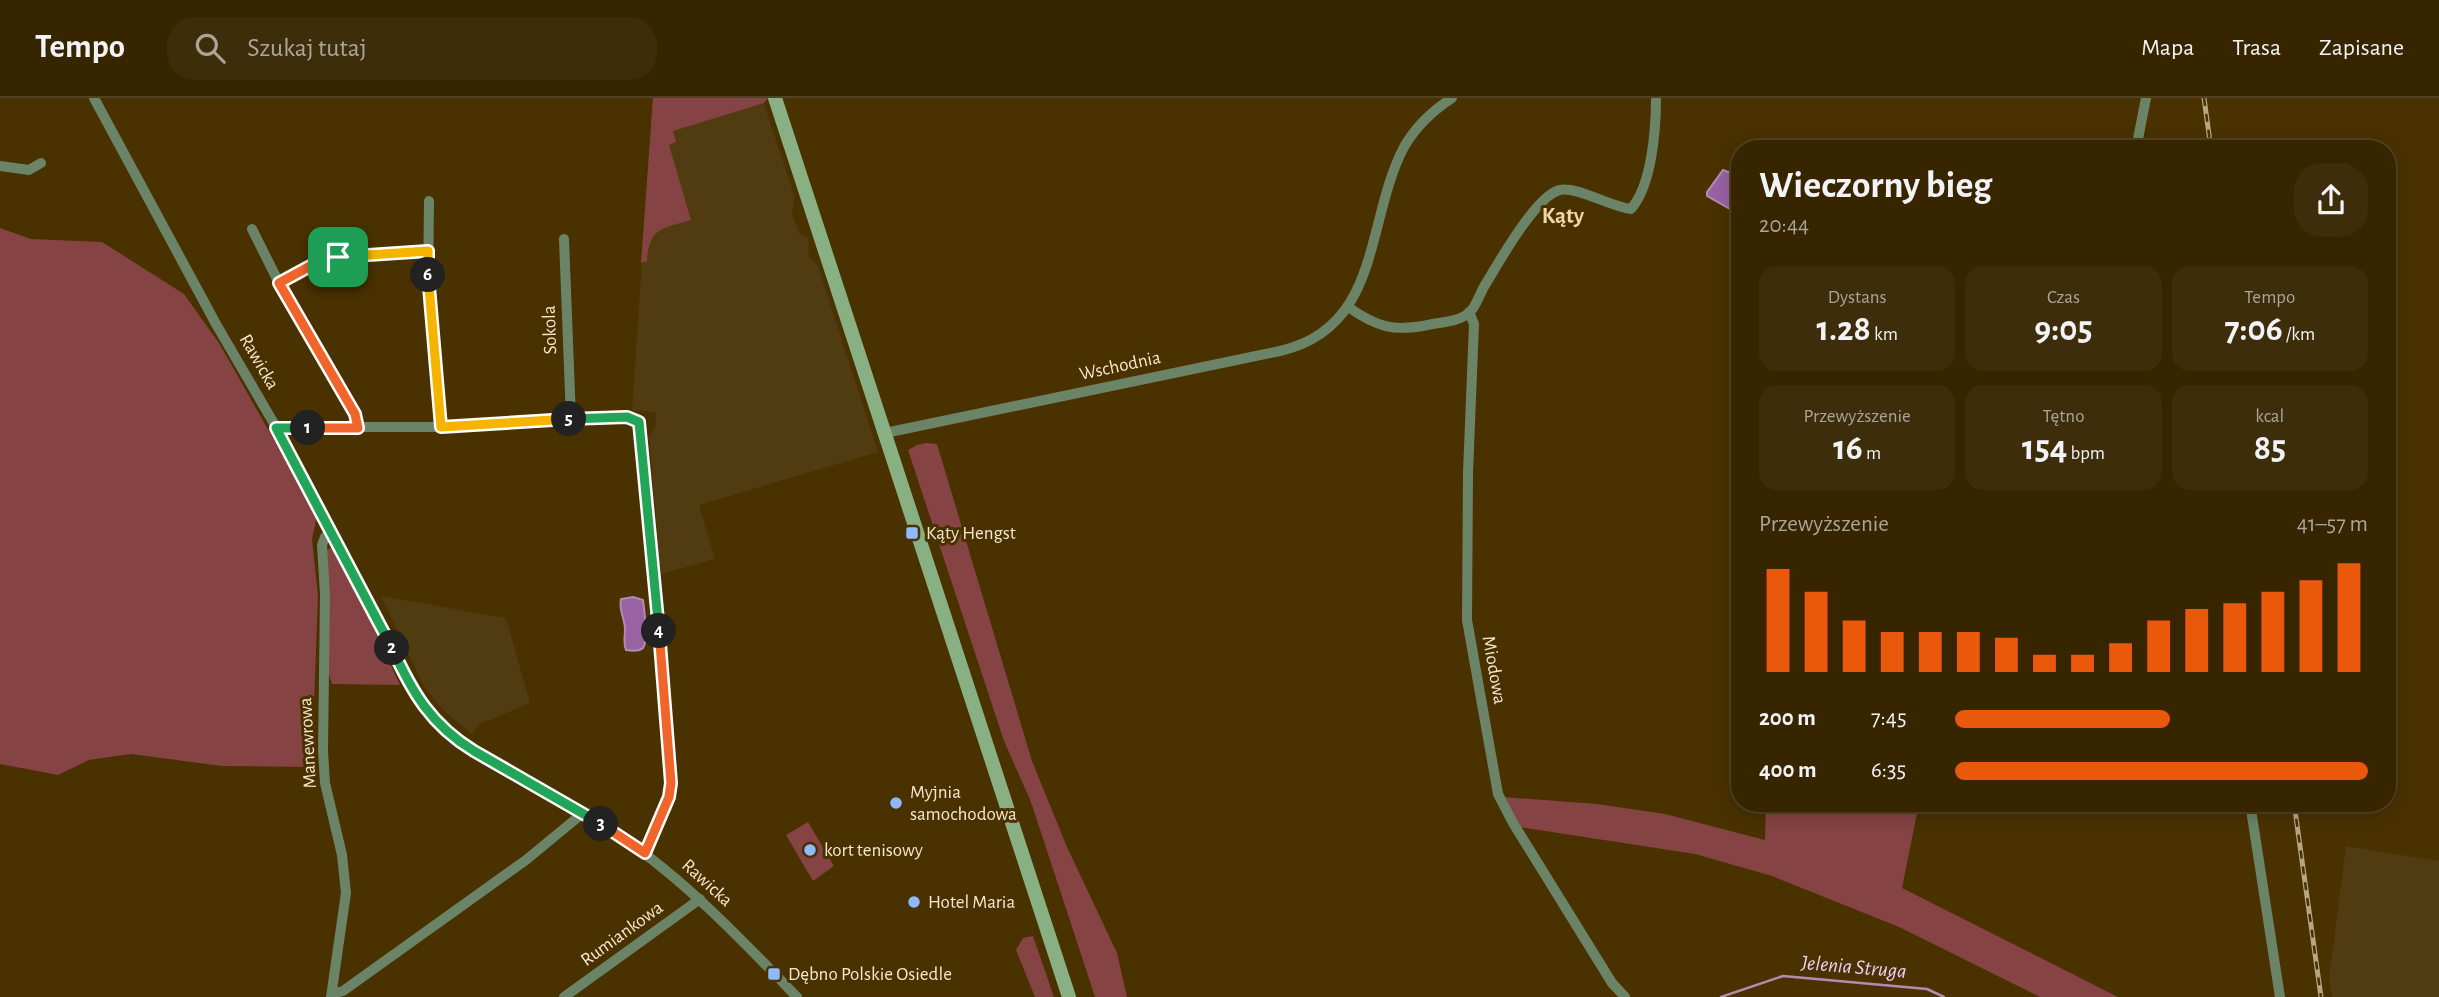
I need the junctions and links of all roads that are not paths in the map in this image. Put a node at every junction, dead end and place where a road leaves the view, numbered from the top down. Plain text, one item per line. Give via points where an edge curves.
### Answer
1 (94, 98) edge
2 (775, 98) edge
3 (1452, 98) edge
4 (1656, 98) edge
5 (2146, 98) edge
6 (2138, 140) edge
7 (40, 163) dead end
8 (0, 166) edge
9 (429, 201) dead end
10 (252, 229) dead end
11 (564, 239) dead end
12 (428, 251) junction
13 (279, 283) junction
14 (1348, 307) junction
15 (1469, 312) junction
16 (571, 419) junction
17 (441, 427) junction
18 (276, 428) junction
19 (358, 428) junction
20 (885, 433) junction
21 (332, 531) junction
22 (2251, 812) edge
23 (583, 813) junction
24 (645, 853) junction
25 (700, 899) junction
26 (331, 995) edge
27 (564, 997) edge
28 (797, 997) edge
29 (1069, 997) edge
30 (1625, 997) edge
31 (2280, 997) edge

1 - 18 street, Rawicka
2 - 20 main road
3 - 14 street via 1424,119 1403,148 1359,287
4 - 15 street via 1648,174 1639,200 1631,208 1621,208 1572,191 1551,193 1506,250
5 - 6 street
7 - 8 street via 29,170
9 - 12 street
10 - 13 street
11 - 16 street, Sokola
12 - 13 street via 338,257
12 - 17 street
13 - 19 street via 355,414
14 - 15 street via 1374,323 1395,328 1454,320
14 - 20 street, Wschodnia via 1311,340 1286,349
15 - 30 street, Miodowa via 1474,324 1467,620 1498,794 1612,983
16 - 17 street
16 - 24 street via 627,417 640,426 671,783
17 - 19 street
18 - 19 street
18 - 21 street, Rawicka
20 - 29 main road
21 - 23 street, Rawicka via 428,712 464,744
21 - 26 street, Manewrowa via 322,545 323,751 345,893
22 - 31 street
23 - 24 street, Rawicka
23 - 26 street via 526,860 343,991
24 - 25 street, Rawicka
25 - 27 street, Rumiankowa
25 - 28 street, Rawicka

